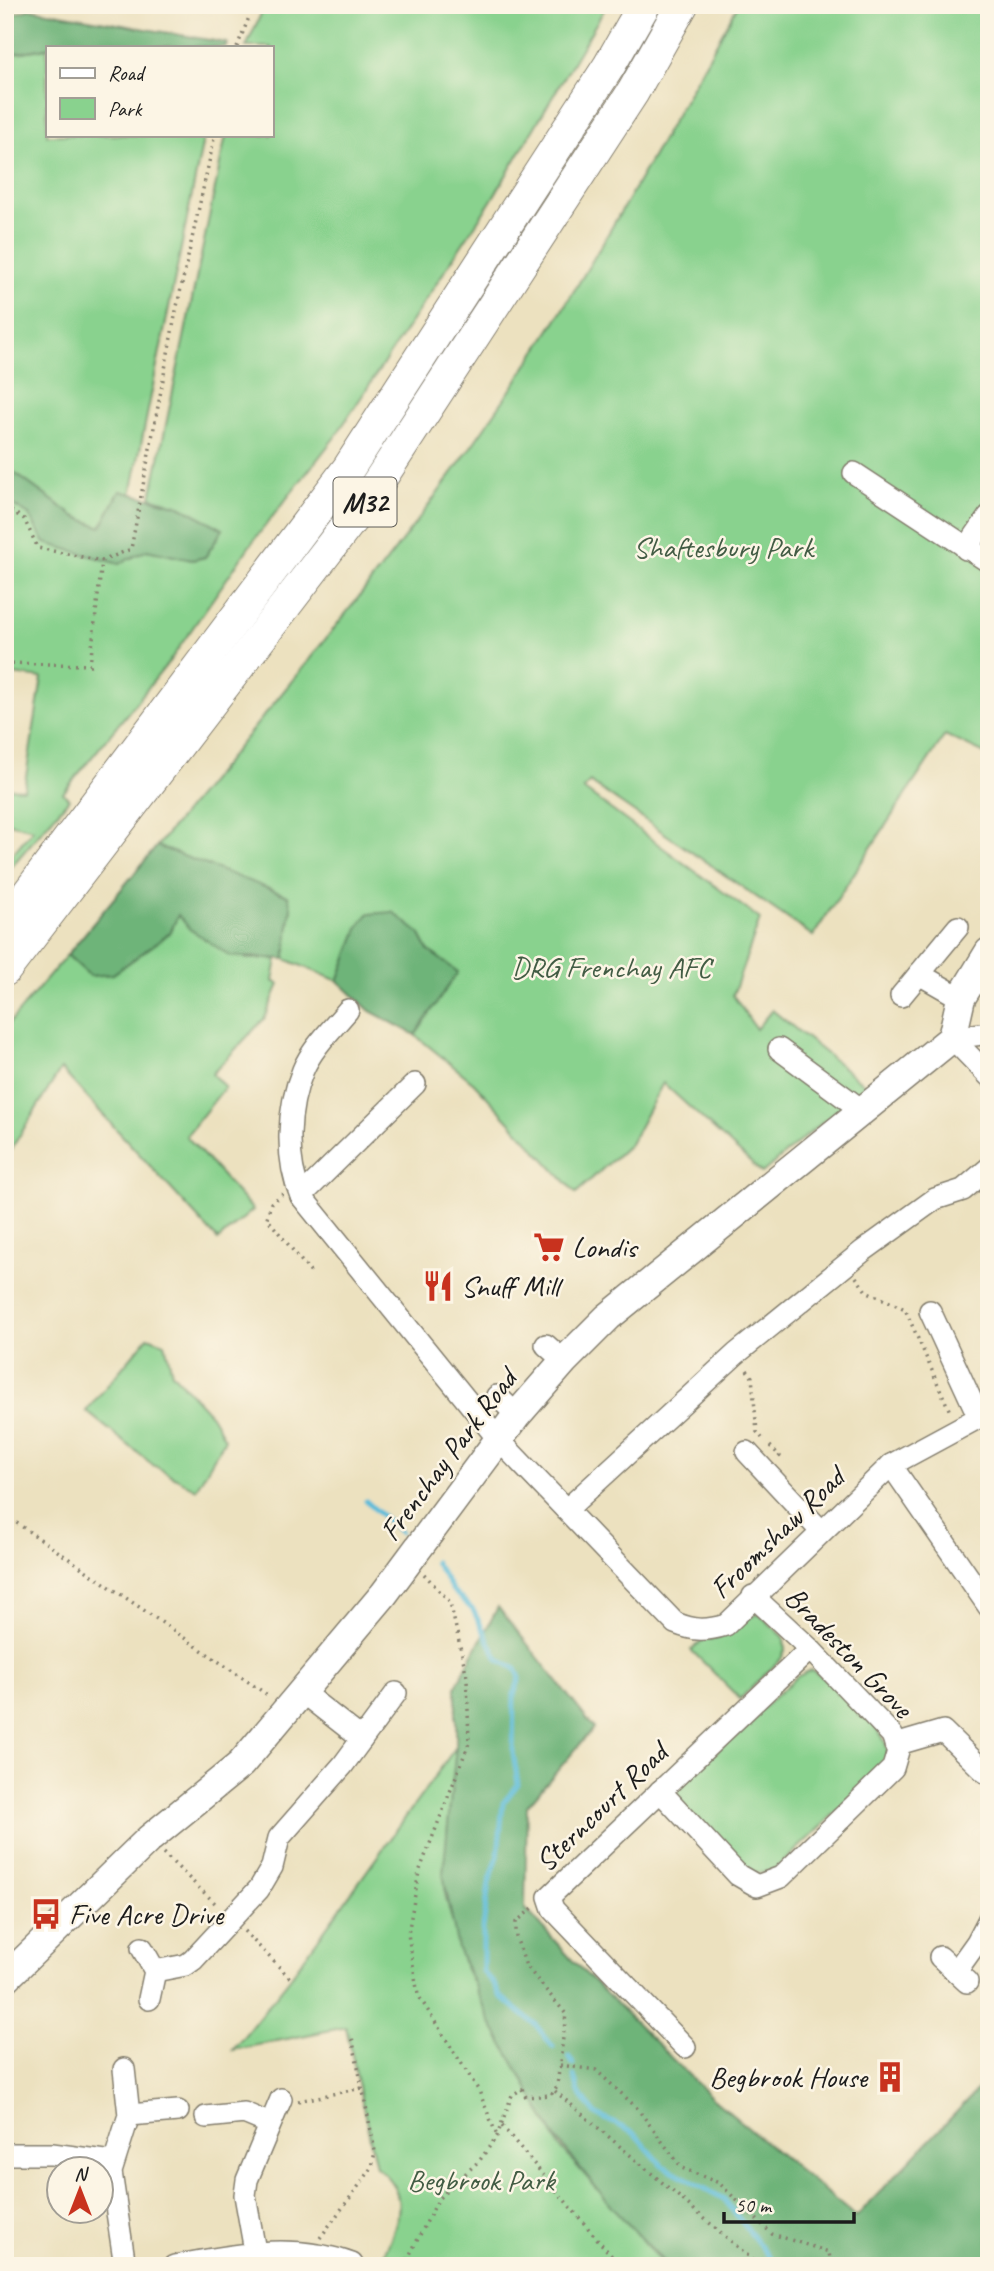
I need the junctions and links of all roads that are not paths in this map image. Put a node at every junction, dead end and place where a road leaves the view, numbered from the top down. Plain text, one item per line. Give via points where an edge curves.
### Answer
1 (644, 5) edge
2 (682, 5) edge
3 (854, 474) dead end
4 (989, 516) edge
5 (966, 549) junction
6 (989, 562) edge
7 (5, 924) edge
8 (958, 927) dead end
9 (989, 952) edge
10 (5, 970) edge
11 (919, 974) junction
12 (901, 996) dead end
13 (961, 998) junction
14 (348, 1010) dead end
15 (989, 1033) edge
16 (952, 1038) junction
17 (779, 1049) dead end
18 (989, 1076) edge
19 (415, 1084) dead end
20 (863, 1111) junction
21 (989, 1168) edge
22 (299, 1191) junction
23 (930, 1311) dead end
24 (983, 1413) edge
25 (498, 1439) junction
26 (747, 1452) dead end
27 (891, 1465) junction
28 (566, 1510) junction
29 (820, 1531) junction
30 (753, 1596) junction
31 (989, 1607) edge
32 (810, 1649) junction
33 (396, 1693) dead end
34 (295, 1701) junction
35 (362, 1739) junction
36 (895, 1745) junction
37 (985, 1772) dead end
38 (660, 1791) junction
39 (989, 1919) edge
40 (142, 1948) dead end
41 (955, 1970) dead end
42 (155, 1971) junction
43 (5, 1979) edge
44 (149, 1999) dead end
45 (685, 2047) dead end
46 (124, 2069) dead end
47 (178, 2111) dead end
48 (130, 2115) junction
49 (206, 2117) dead end
50 (5, 2154) edge
51 (67, 2156) edge
52 (114, 2156) edge
53 (116, 2206) edge
54 (255, 2251) junction
55 (352, 2264) edge
56 (125, 2266) edge
57 (174, 2266) edge

1 - 7 highway, M32 via 348,469
2 - 10 highway, M32 via 633,92 368,498
3 - 5 street
4 - 5 street
5 - 6 street
8 - 11 street
9 - 13 main road
11 - 12 street
11 - 13 street
13 - 16 main road
14 - 22 street via 303,1068 298,1086 289,1157
15 - 16 street
16 - 18 street
16 - 20 main road, Frenchay Park Road
17 - 20 street
19 - 22 street
20 - 25 main road, Frenchay Park Road via 608,1317 555,1353 507,1405
21 - 28 street via 963,1190 935,1199 846,1264 736,1354
22 - 25 street, Froomshaw Road
23 - 24 street
24 - 27 street, Froomshaw Road
25 - 28 street, Froomshaw Road
25 - 34 main road, Frenchay Park Road via 410,1559
26 - 29 street
27 - 29 street, Froomshaw Road
27 - 31 street
28 - 30 street, Froomshaw Road via 675,1623 692,1630 726,1625
29 - 30 street, Froomshaw Road
30 - 32 street, Bradeston Grove
32 - 36 street, Bradeston Grove via 892,1735
32 - 38 street, Sterncourt Road
33 - 35 street
34 - 35 street
34 - 43 main road, Frenchay Park Road via 241,1764 149,1839
35 - 42 street via 279,1838 272,1867 259,1889 193,1960
36 - 37 street via 943,1731
36 - 38 street, Bradeston Grove via 898,1751 893,1768 781,1877 757,1886 738,1875
38 - 45 street, Sterncourt Road via 549,1897 553,1909
39 - 41 street
40 - 42 street
42 - 44 street
46 - 48 street
47 - 48 street
48 - 52 street
49 - 54 street via 277,2109 247,2180 245,2195
50 - 51 street
53 - 56 street
54 - 55 street via 331,2256
54 - 57 street

